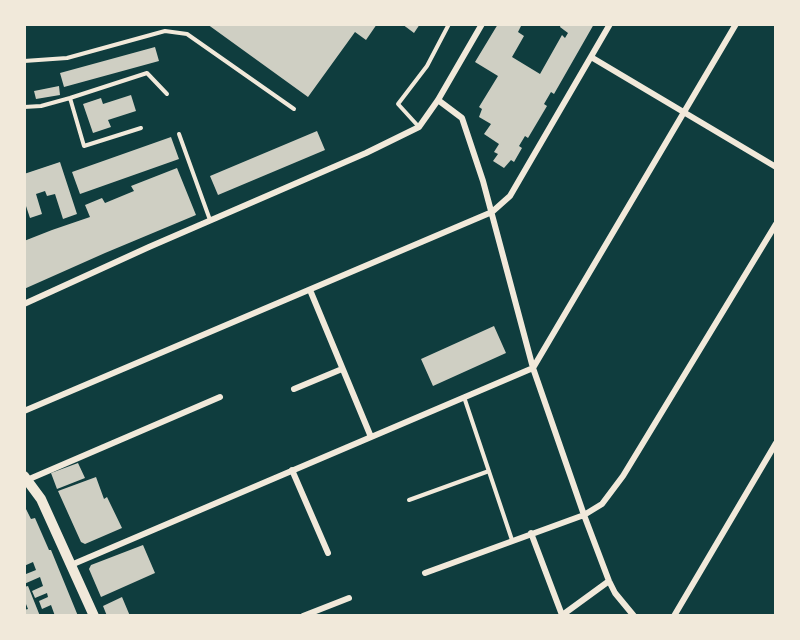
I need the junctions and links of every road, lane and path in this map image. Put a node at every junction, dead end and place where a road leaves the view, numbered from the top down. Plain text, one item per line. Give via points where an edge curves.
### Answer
1 (449, 24) edge
2 (482, 24) edge
3 (610, 24) edge
4 (736, 24) edge
5 (591, 57) junction
6 (24, 61) edge
7 (167, 94) dead end
8 (70, 98) junction
9 (438, 100) junction
10 (24, 107) edge
11 (294, 109) dead end
12 (685, 112) junction
13 (420, 127) junction
14 (141, 128) dead end
15 (179, 134) dead end
16 (776, 167) edge
17 (492, 212) junction
18 (210, 220) junction
19 (776, 224) edge
20 (310, 290) junction
21 (24, 304) edge
22 (533, 368) junction
23 (342, 369) junction
24 (294, 389) dead end
25 (220, 397) dead end
26 (464, 397) junction
27 (24, 411) edge
28 (371, 437) junction
29 (776, 442) edge
30 (292, 470) junction
31 (489, 471) junction
32 (26, 478) edge
33 (409, 500) dead end
34 (584, 515) junction
35 (531, 533) junction
36 (512, 540) junction
37 (327, 554) dead end
38 (71, 565) junction
39 (425, 573) dead end
40 (609, 581) junction
41 (349, 598) dead end
42 (94, 616) edge
43 (303, 616) edge
44 (562, 616) edge
45 (634, 616) edge
46 (674, 616) edge

1 - 13 lane via 427,66 398,104
2 - 9 street
3 - 5 street
4 - 12 street
5 - 12 street
5 - 17 street via 510,196
6 - 11 lane via 67,58 165,31 187,34
7 - 8 lane via 147,73
8 - 10 lane
8 - 14 lane via 84,146
9 - 13 street
9 - 17 street via 462,118
12 - 16 street
12 - 22 street
13 - 18 street
15 - 18 lane
17 - 20 street
17 - 22 street
18 - 21 street
19 - 34 street via 623,476 602,504
20 - 23 street
20 - 27 street
22 - 26 street
22 - 34 street
23 - 24 street
23 - 28 street
25 - 32 street
26 - 28 street
26 - 31 lane
28 - 30 street
29 - 46 street
30 - 37 street
30 - 38 street
31 - 33 lane
31 - 36 lane
32 - 38 main road via 41,499
34 - 35 street
34 - 40 street
35 - 36 street
35 - 44 street
36 - 39 street
38 - 42 main road
40 - 44 street
40 - 45 street
41 - 43 street

